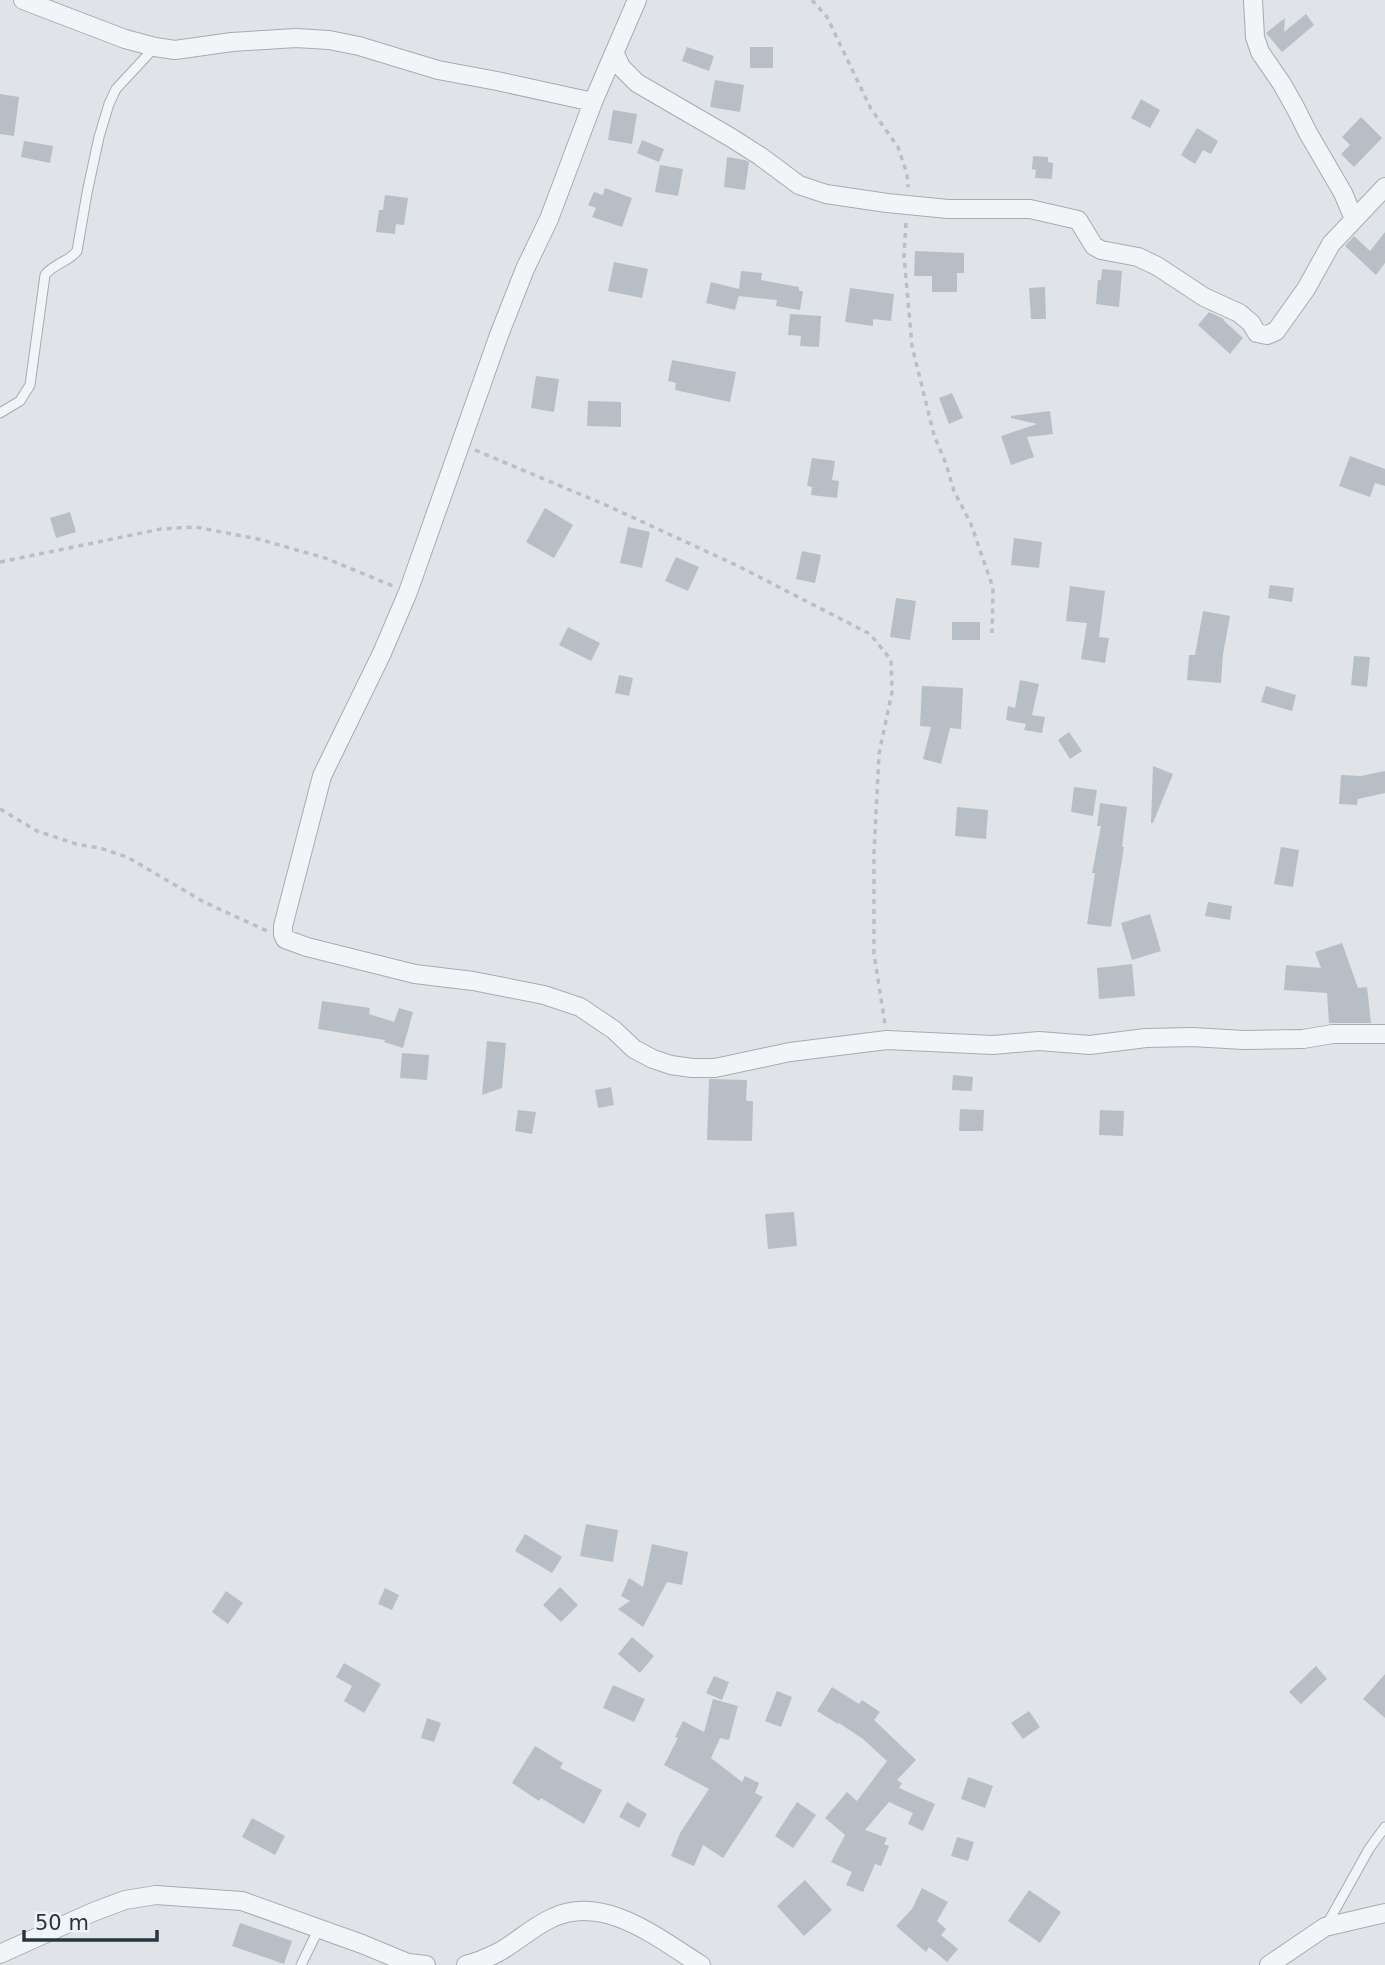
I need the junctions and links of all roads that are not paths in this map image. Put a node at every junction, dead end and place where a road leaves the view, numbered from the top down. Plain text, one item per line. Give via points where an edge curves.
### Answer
1 (23, 0) edge
2 (637, 0) edge
3 (1253, 0) edge
4 (156, 47) junction
5 (615, 54) junction
6 (593, 102) junction
7 (1385, 187) edge
8 (1354, 219) junction
9 (0, 413) edge
10 (1385, 1034) edge
11 (1385, 1827) edge
12 (1385, 1913) edge
13 (1325, 1927) junction
14 (319, 1928) junction
15 (0, 1954) edge
16 (301, 1965) edge
17 (426, 1965) edge
18 (466, 1965) edge
19 (701, 1965) edge
20 (1269, 1965) edge

1 - 4 street
2 - 5 street
3 - 8 street via 1260,52 1287,92
4 - 6 street via 175,50 232,42 329,40 438,70
4 - 9 lane via 116,89 109,104 77,251 45,275 30,385 20,401
5 - 6 street
5 - 8 street via 637,83 730,137 799,185 826,194 907,206 1030,209 1078,220 1094,246 1157,266 1204,297 1239,313 1257,333 1276,331 1331,244
6 - 10 street via 499,335 408,592 322,776 283,926 285,939 415,974 517,989 580,1007 634,1049 671,1065 692,1068 887,1040 1090,1045 1146,1038 1303,1040 1333,1034
7 - 8 street
11 - 13 lane
12 - 13 street
13 - 20 street
14 - 15 street via 242,1901 156,1895 93,1912
14 - 16 lane
14 - 17 street via 408,1963
18 - 19 street via 498,1952 552,1917 582,1911 637,1925

